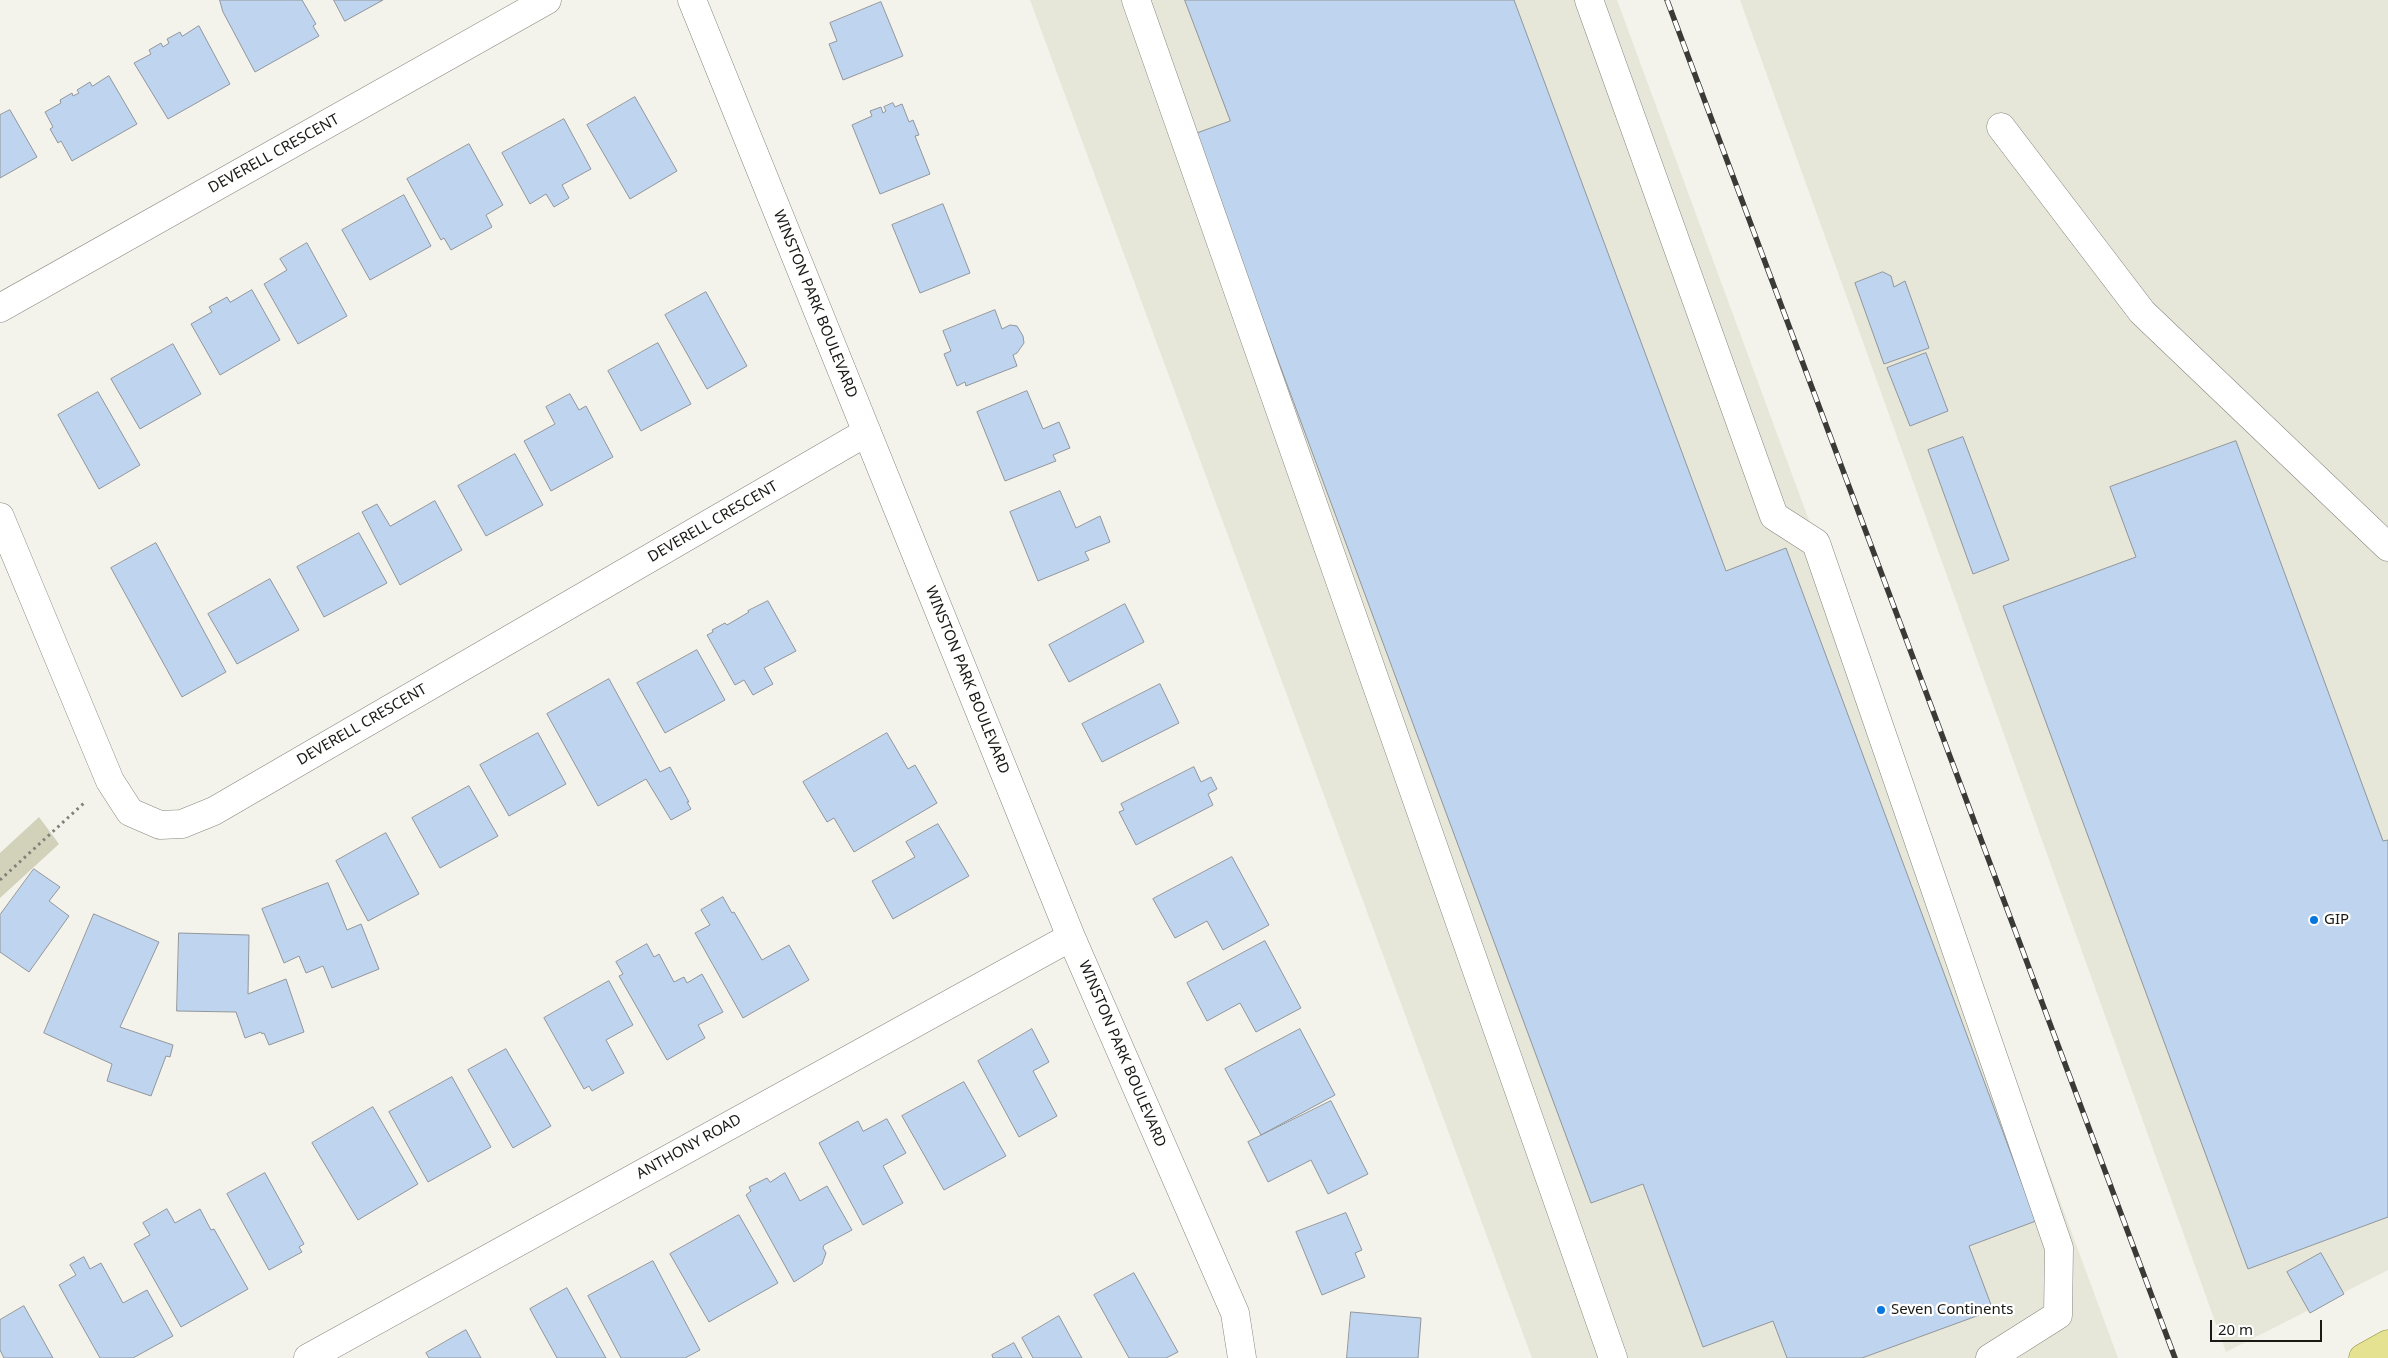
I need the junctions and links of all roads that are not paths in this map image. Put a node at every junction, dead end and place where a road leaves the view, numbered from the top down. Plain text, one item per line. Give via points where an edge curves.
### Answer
1 (547, 0) edge
2 (692, 0) edge
3 (1136, 0) edge
4 (1589, 0) edge
5 (2001, 127) dead end
6 (0, 308) edge
7 (867, 432) junction
8 (0, 517) edge
9 (2388, 547) edge
10 (1071, 937) junction
11 (2388, 1344) edge
12 (308, 1358) edge
13 (1242, 1358) edge
14 (1613, 1358) edge
15 (1990, 1358) edge
16 (2364, 1358) edge

1 - 6 street, DEVERELL CRESCENT
2 - 7 street, WINSTON PARK BOULEVARD
3 - 14 street
4 - 15 street via 1774,516 1816,543 2059,1248 2058,1315
5 - 9 street via 2142,312
7 - 8 street, DEVERELL CRESCENT via 214,811 182,824 160,826 130,812 110,781
7 - 10 street, WINSTON PARK BOULEVARD
10 - 12 street, ANTHONY ROAD
10 - 13 street, WINSTON PARK BOULEVARD via 1235,1313
11 - 16 main road

